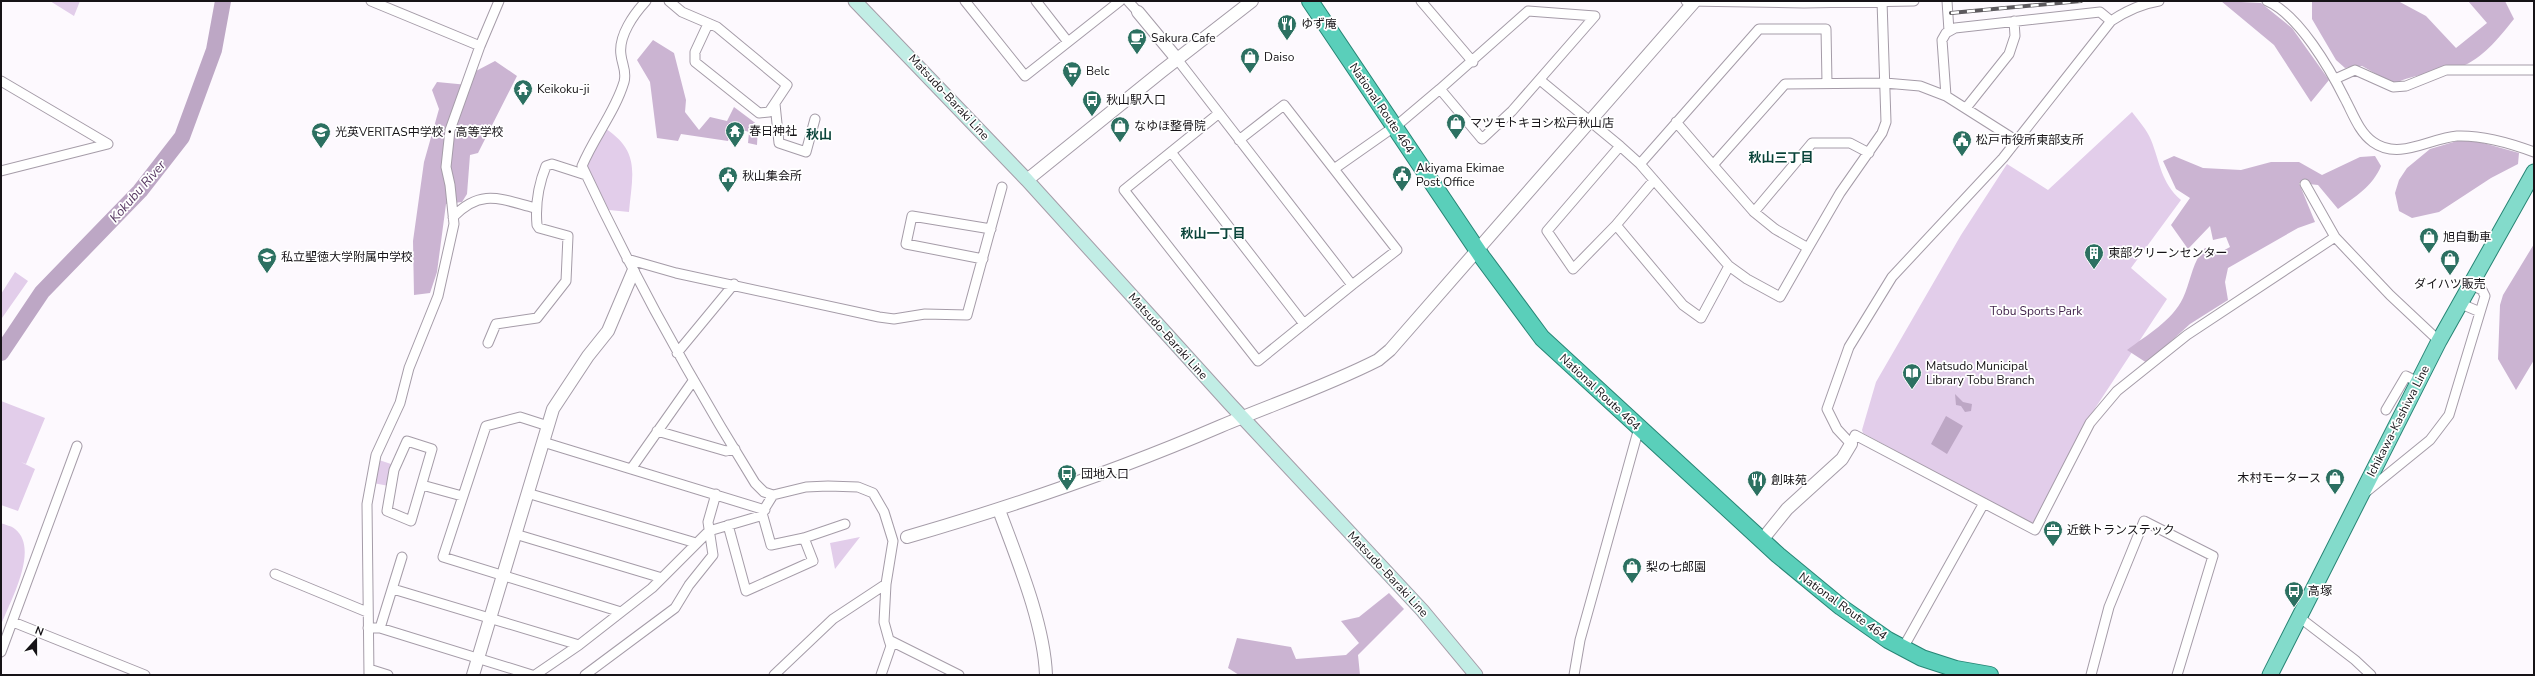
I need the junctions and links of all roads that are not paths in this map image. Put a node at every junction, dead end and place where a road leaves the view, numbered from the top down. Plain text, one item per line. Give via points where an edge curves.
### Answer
1 (371, 1) edge
2 (499, 1) edge
3 (646, 1) edge
4 (669, 1) edge
5 (855, 1) edge
6 (966, 1) edge
7 (1036, 1) edge
8 (1120, 1) edge
9 (1128, 1) edge
10 (1252, 1) edge
11 (1310, 1) edge
12 (1421, 1) edge
13 (1692, 1) edge
14 (1914, 1) edge
15 (1947, 1) edge
16 (2159, 1) edge
17 (2267, 1) edge
18 (1804, 2) edge
19 (1882, 2) edge
20 (1136, 6) edge
21 (2014, 21) junction
22 (2111, 21) junction
23 (708, 24) junction
24 (1949, 31) junction
25 (1068, 42) junction
26 (480, 46) junction
27 (1177, 59) junction
28 (1473, 62) junction
29 (2534, 70) edge
30 (2335, 79) junction
31 (1540, 80) junction
32 (1, 81) edge
33 (1827, 83) junction
34 (1885, 83) junction
35 (1440, 89) junction
36 (1946, 96) junction
37 (775, 104) junction
38 (1966, 108) junction
39 (1218, 114) junction
40 (815, 119) dead end
41 (1590, 122) junction
42 (1676, 122) junction
43 (1394, 126) junction
44 (1239, 140) junction
45 (2017, 141) junction
46 (1620, 146) junction
47 (1171, 152) junction
48 (2534, 152) edge
49 (1868, 153) junction
50 (1640, 164) junction
51 (1713, 165) junction
52 (1334, 169) junction
53 (1, 171) edge
54 (2534, 172) edge
55 (586, 175) junction
56 (1027, 180) junction
57 (1654, 180) junction
58 (2305, 184) dead end
59 (1002, 187) dead end
60 (535, 208) junction
61 (1754, 212) junction
62 (453, 217) junction
63 (1616, 225) junction
64 (991, 229) junction
65 (2335, 237) junction
66 (1808, 248) junction
67 (1477, 250) junction
68 (627, 259) junction
69 (983, 259) junction
70 (1729, 266) junction
71 (633, 272) junction
72 (734, 284) junction
73 (2470, 284) junction
74 (1352, 285) junction
75 (2466, 306) dead end
76 (2480, 312) junction
77 (1304, 324) junction
78 (2439, 341) junction
79 (488, 343) dead end
80 (677, 352) junction
81 (693, 381) junction
82 (2418, 382) junction
83 (2386, 410) dead end
84 (1243, 418) junction
85 (548, 426) junction
86 (1641, 430) junction
87 (657, 431) junction
88 (543, 442) junction
89 (1851, 444) junction
90 (77, 446) dead end
91 (735, 449) junction
92 (631, 469) junction
93 (422, 485) junction
94 (528, 493) junction
95 (716, 494) junction
96 (773, 495) junction
97 (462, 496) junction
98 (1984, 503) junction
99 (2356, 504) junction
100 (999, 510) junction
101 (764, 511) junction
102 (845, 524) dead end
103 (728, 525) junction
104 (709, 530) junction
105 (515, 534) junction
106 (907, 537) joint
107 (804, 538) junction
108 (1762, 540) junction
109 (696, 543) junction
110 (893, 546) junction
111 (402, 557) dead end
112 (275, 574) dead end
113 (502, 576) junction
114 (662, 578) junction
115 (886, 584) junction
116 (392, 589) junction
117 (367, 612) junction
118 (621, 612) junction
119 (2299, 617) junction
120 (490, 618) junction
121 (13, 622) junction
122 (368, 628) junction
123 (380, 628) junction
124 (889, 640) junction
125 (579, 645) junction
126 (1903, 648) junction
127 (1, 652) edge
128 (478, 659) junction
129 (369, 672) edge
130 (145, 675) edge
131 (388, 675) edge
132 (473, 675) edge
133 (533, 675) edge
134 (585, 675) edge
135 (774, 675) edge
136 (881, 675) edge
137 (959, 675) edge
138 (1046, 675) edge
139 (1476, 675) edge
140 (1574, 675) edge
141 (1990, 675) edge
142 (2091, 675) edge
143 (2177, 675) edge
144 (2270, 675) edge
145 (2371, 675) edge

1 - 26 street
2 - 26 street
3 - 55 street via 626,32 621,56 626,67 625,80 616,103 582,166
4 - 23 street via 682,12
5 - 56 main road, Matsudo-Baraki Line
6 - 25 street via 1024,76
7 - 25 street
8 - 25 street
9 - 20 street
10 - 27 street
11 - 43 highway, National Route 464
12 - 28 street
13 - 18 street
13 - 41 street
14 - 19 street
15 - 24 street
16 - 22 street via 2144,3
17 - 30 street via 2316,48
18 - 19 street
19 - 34 street
20 - 27 street
21 - 22 street via 2100,12
21 - 24 street via 1955,28
21 - 38 street via 2015,36 2009,54
22 - 45 street
23 - 37 street via 717,27 787,85
23 - 37 street via 695,52 695,62 759,113 769,112
24 - 36 street via 1942,40
26 - 62 street via 450,130 446,150
27 - 39 street
27 - 56 street
28 - 31 street via 1528,10 1595,16
28 - 35 street
29 - 30 street via 2446,70 2406,86 2393,87 2355,70
30 - 48 street via 2361,131 2386,149 2398,150 2456,136 2509,142
31 - 35 street via 1482,139
31 - 41 street
32 - 53 street via 108,144
33 - 34 street
33 - 42 street via 1826,29 1759,29
33 - 51 street via 1785,84
34 - 36 street via 1920,86
34 - 49 street via 1886,122 1882,133
35 - 43 street
36 - 38 street
37 - 40 street via 779,143 806,152
38 - 45 street
39 - 44 street
39 - 47 street
41 - 46 street
41 - 67 street
42 - 50 street
42 - 51 street
43 - 52 street
43 - 67 highway, National Route 464
44 - 52 street via 1284,105
44 - 74 street
45 - 89 street via 1892,277 1849,346 1827,410 1837,429
46 - 50 street
46 - 63 street via 1548,231 1573,269
47 - 77 street
47 - 77 street via 1124,190 1133,202 1258,361
49 - 61 street via 1850,143 1812,143
49 - 66 street via 1840,193
50 - 57 street
51 - 61 street
52 - 74 street via 1397,250
54 - 73 main road, Ichikawa-Kashiwa Line
55 - 60 street via 552,164 546,166
55 - 68 street
56 - 84 main road, Matsudo-Baraki Line
57 - 63 street
57 - 70 street
58 - 65 street
59 - 64 street
60 - 62 street via 484,197 464,205
60 - 79 street via 539,228 568,236 566,281 537,318 496,324
61 - 66 street via 1775,230
62 - 117 street via 449,249 438,296 409,368 400,403 376,456 367,504
63 - 70 street via 1683,305 1701,318
64 - 69 street
64 - 69 street via 912,216 906,244
65 - 78 street via 2390,295
65 - 98 street via 2187,335 2117,391 2090,423 2035,530
66 - 70 street via 1780,297
67 - 84 street via 1390,350 1378,360
67 - 86 highway, National Route 464 via 1542,338
68 - 71 street
68 - 72 street via 676,273
69 - 72 street via 967,315 925,314 894,319
71 - 80 street
71 - 85 street via 608,332 556,403
72 - 80 street
73 - 76 street via 2484,293
73 - 78 main road, Ichikawa-Kashiwa Line
74 - 77 street
75 - 76 street
76 - 99 street via 2449,415 2430,440 2388,473
78 - 82 main road, Ichikawa-Kashiwa Line
80 - 81 street
81 - 87 street
81 - 91 street
82 - 83 street via 2406,376
82 - 99 main road, Ichikawa-Kashiwa Line
84 - 100 street via 1103,474
84 - 139 main road, Matsudo-Baraki Line via 1422,610
85 - 88 street
85 - 97 street via 520,417 486,426
86 - 108 highway, National Route 464
86 - 140 street via 1637,435 1580,640
87 - 91 street via 726,451
87 - 92 street
88 - 92 street
88 - 94 street
89 - 98 street via 1855,435
89 - 108 street via 1838,463 1787,509
90 - 121 street
91 - 96 street via 755,482 764,492
92 - 95 street
93 - 93 street via 411,521 387,511 394,470 407,441 432,449
93 - 97 street
94 - 105 street
94 - 109 street
95 - 101 street
95 - 104 street via 708,522
96 - 101 street
96 - 110 street via 806,486 858,487 873,493 880,502 892,534
97 - 113 street via 443,557
98 - 126 street
99 - 119 main road, Ichikawa-Kashiwa Line
100 - 106 street
100 - 138 street via 1027,589 1040,637
101 - 103 street via 760,516
101 - 107 street via 771,545
102 - 107 street
103 - 104 street
103 - 107 street via 746,590 813,561
104 - 109 street
104 - 134 street via 713,555 689,585 675,608
105 - 113 street
105 - 114 street
106 - 110 street
108 - 126 highway, National Route 464 via 1794,570 1841,607
109 - 114 street
110 - 115 street
111 - 116 street
112 - 117 street
113 - 118 street
113 - 120 street
114 - 118 street
115 - 124 street via 884,622
115 - 135 street via 833,619
116 - 120 street
116 - 123 street
117 - 122 street
118 - 125 street
119 - 144 main road, Ichikawa-Kashiwa Line
119 - 145 street
120 - 125 street
120 - 128 street
121 - 127 street
121 - 130 street
122 - 123 street
122 - 129 street
123 - 128 street
124 - 136 street via 891,646
124 - 137 street
125 - 133 street
126 - 141 highway, National Route 464 via 1940,665
128 - 132 street
128 - 133 street
129 - 131 street
142 - 143 street via 2109,607 2144,520 2213,556

